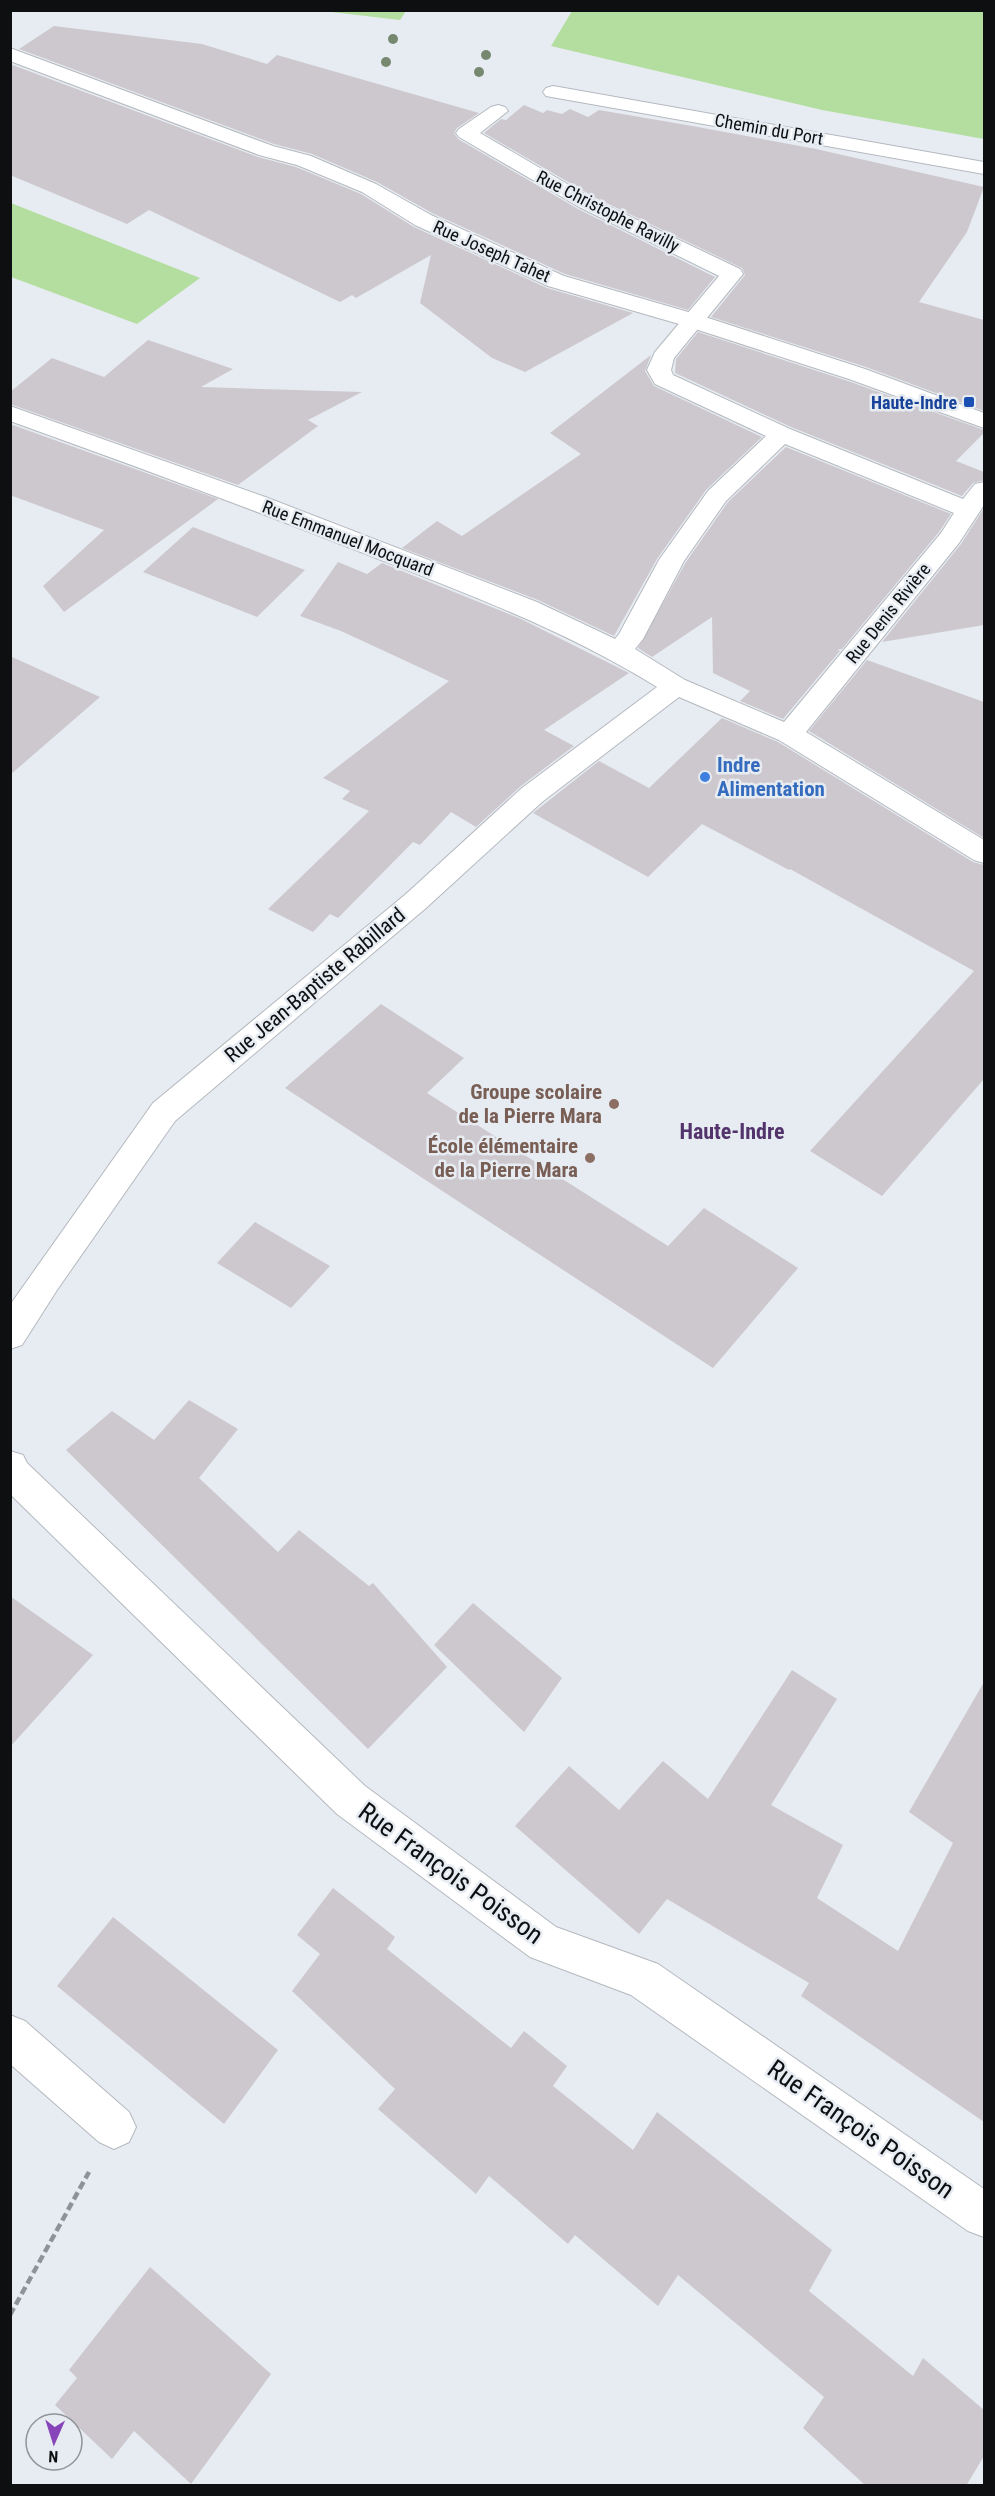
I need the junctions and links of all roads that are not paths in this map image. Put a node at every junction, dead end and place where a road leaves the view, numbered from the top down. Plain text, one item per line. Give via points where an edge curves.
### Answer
1 (10, 54) edge
2 (553, 92) dead end
3 (498, 111) dead end
4 (984, 168) edge
5 (694, 321) junction
6 (10, 413) edge
7 (984, 421) edge
8 (782, 434) junction
9 (984, 489) edge
10 (968, 510) junction
11 (618, 651) junction
12 (676, 686) junction
13 (789, 734) junction
14 (984, 853) edge
15 (10, 1335) edge
16 (12, 1472) edge
17 (10, 2036) edge
18 (114, 2127) road end
19 (984, 2216) edge

1 - 5 street, Rue Joseph Tahet via 266,151 304,160 556,281
2 - 4 street, Chemin du Port
3 - 5 street, Rue Christophe Ravilly via 466,134 586,203 732,274
5 - 7 street, Rue Joseph Tahet via 857,374
5 - 8 street via 663,357 659,370 663,379
6 - 11 street, Rue Emmanuel Mocquard via 280,511 528,608
8 - 10 street
8 - 11 street via 717,496 672,560 630,639
9 - 10 street, Rue Denis Rivière
10 - 13 street, Rue Denis Rivière via 950,538
11 - 12 street, Rue Emmanuel Mocquard
12 - 13 street
12 - 15 street, Rue Jean-Baptiste Rabillard via 532,795 416,901 164,1112
13 - 14 street
16 - 19 street, Rue François Poisson via 351,1800 544,1943 643,1979
17 - 18 street

